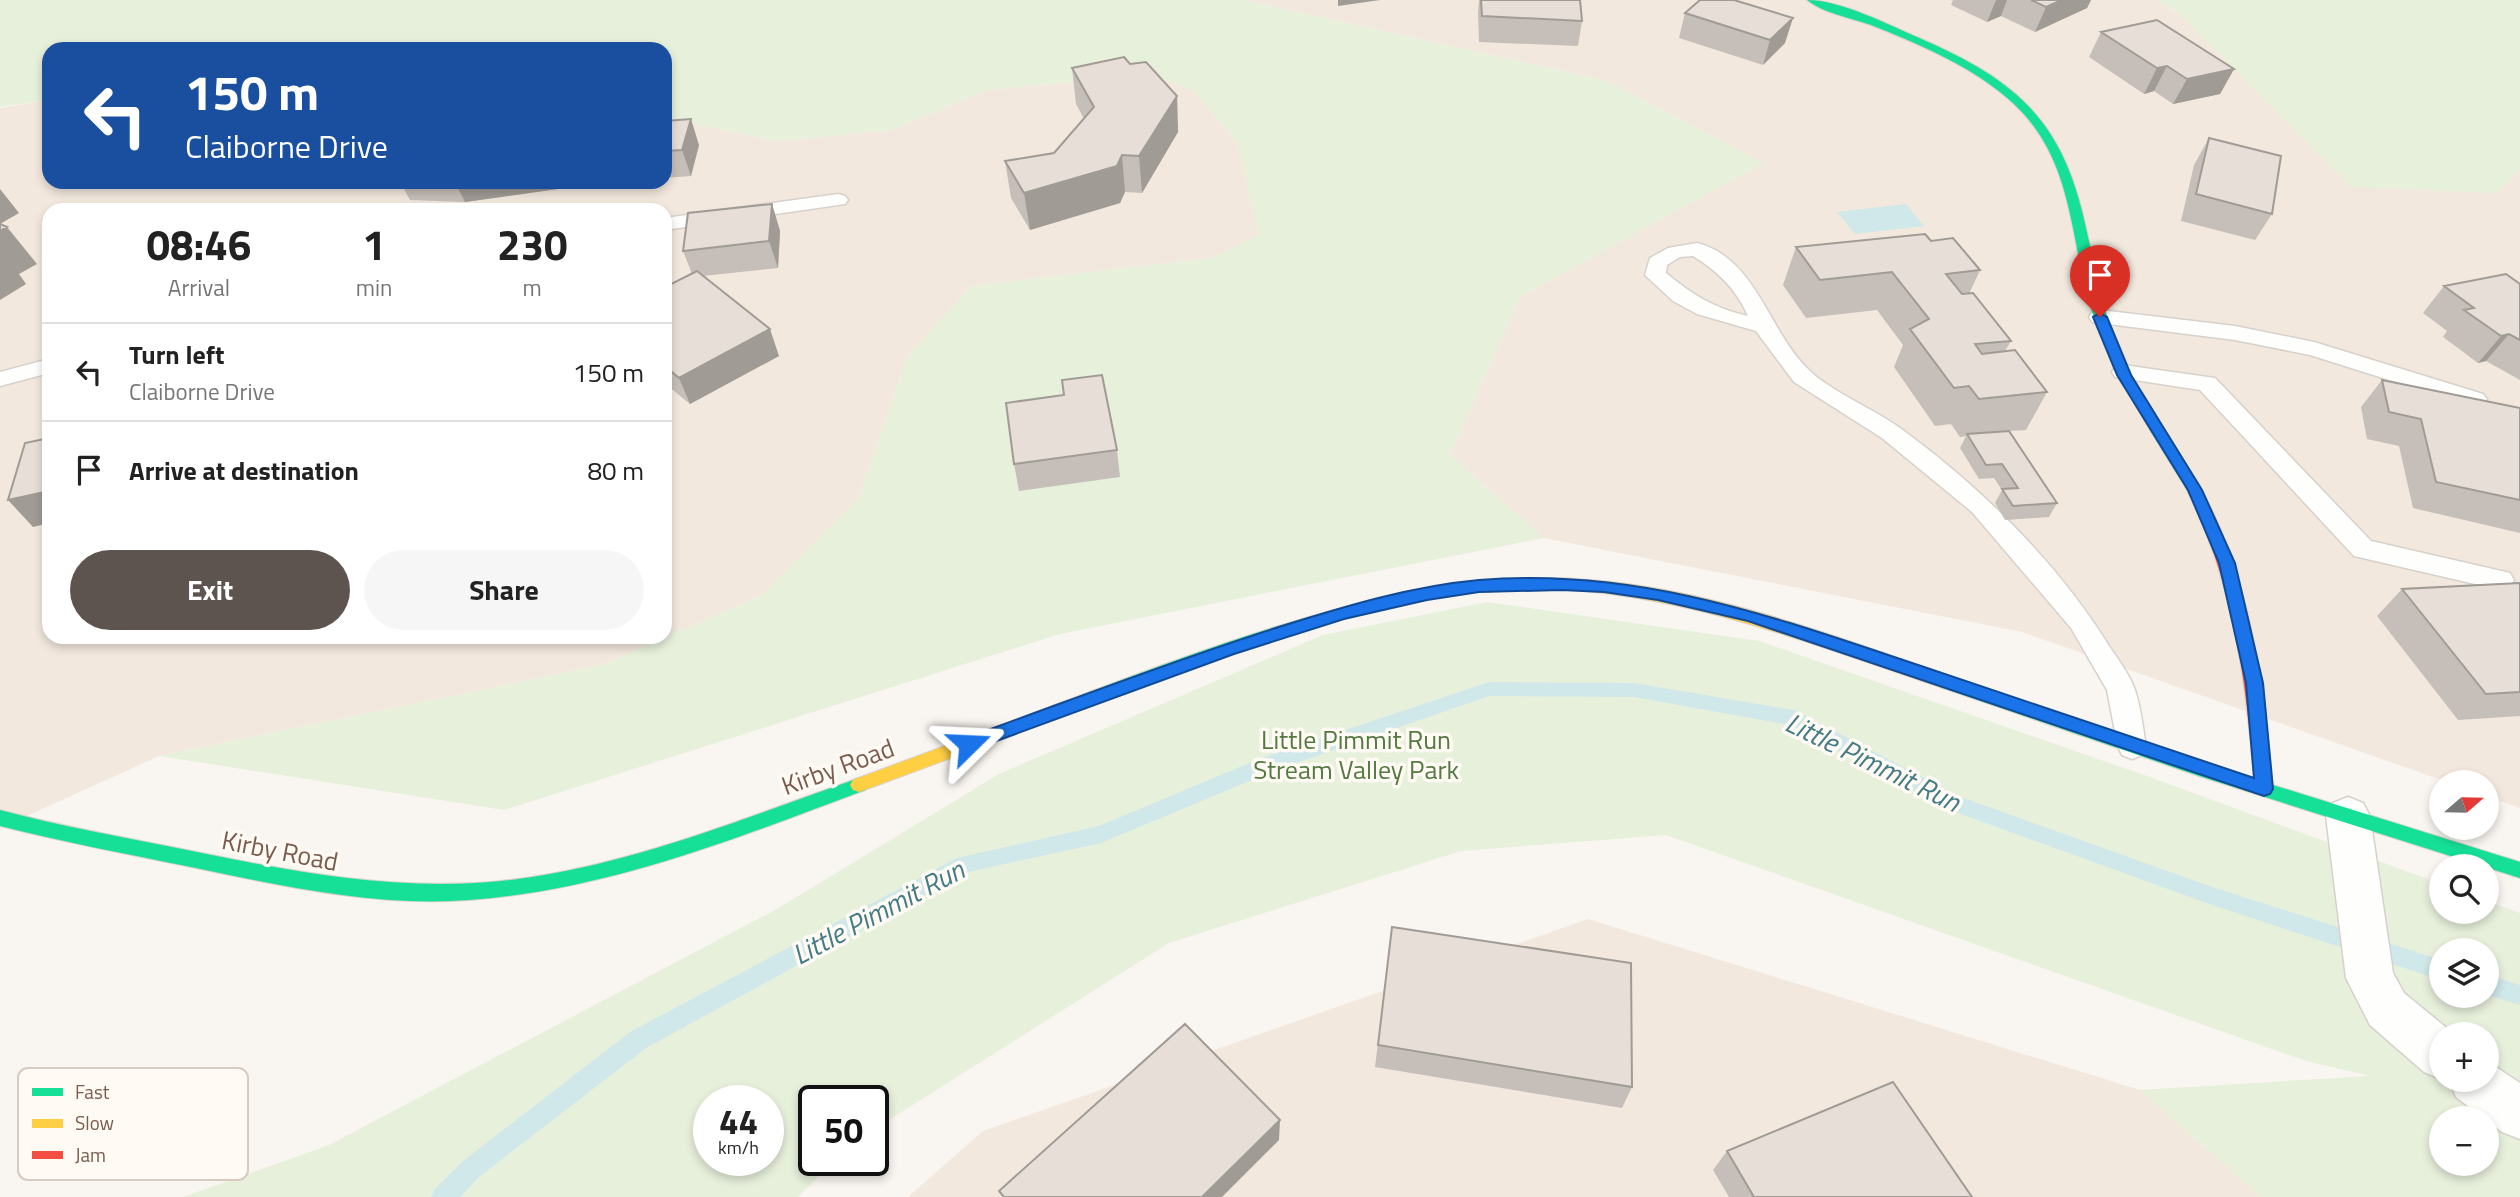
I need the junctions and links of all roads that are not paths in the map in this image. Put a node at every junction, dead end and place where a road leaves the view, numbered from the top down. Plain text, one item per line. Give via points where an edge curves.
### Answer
1 (1812, 0) edge
2 (838, 200) dead end
3 (672, 222) edge
4 (2100, 317) junction
5 (1763, 325) dead end
6 (42, 368) edge
7 (2123, 372) junction
8 (0, 379) edge
9 (2475, 399) edge
10 (2501, 580) dead end
11 (2132, 747) junction
12 (2264, 789) junction
13 (0, 818) edge
14 (2350, 836) junction
15 (2520, 870) edge
16 (2429, 1045) edge
17 (2490, 1092) edge
18 (2520, 1114) edge

1 - 4 main road via 1994,81 2048,131 2060,154
2 - 3 lane
4 - 7 main road
4 - 9 lane via 2235,333 2314,349
5 - 11 lane via 1802,377 1890,432 1981,506 2053,588 2080,621 2121,689
6 - 8 lane
7 - 10 lane via 2207,383 2362,549
7 - 12 main road via 2195,490 2227,563 2254,683
11 - 12 main road, Kirby Road
11 - 13 main road, Kirby Road via 1712,605 1604,586 1515,584 1427,594 1344,613 1190,663 665,855 506,889 452,894 349,889
12 - 14 main road, Kirby Road
14 - 15 main road, Kirby Road
14 - 16 street via 2370,978 2387,1009
17 - 18 street

